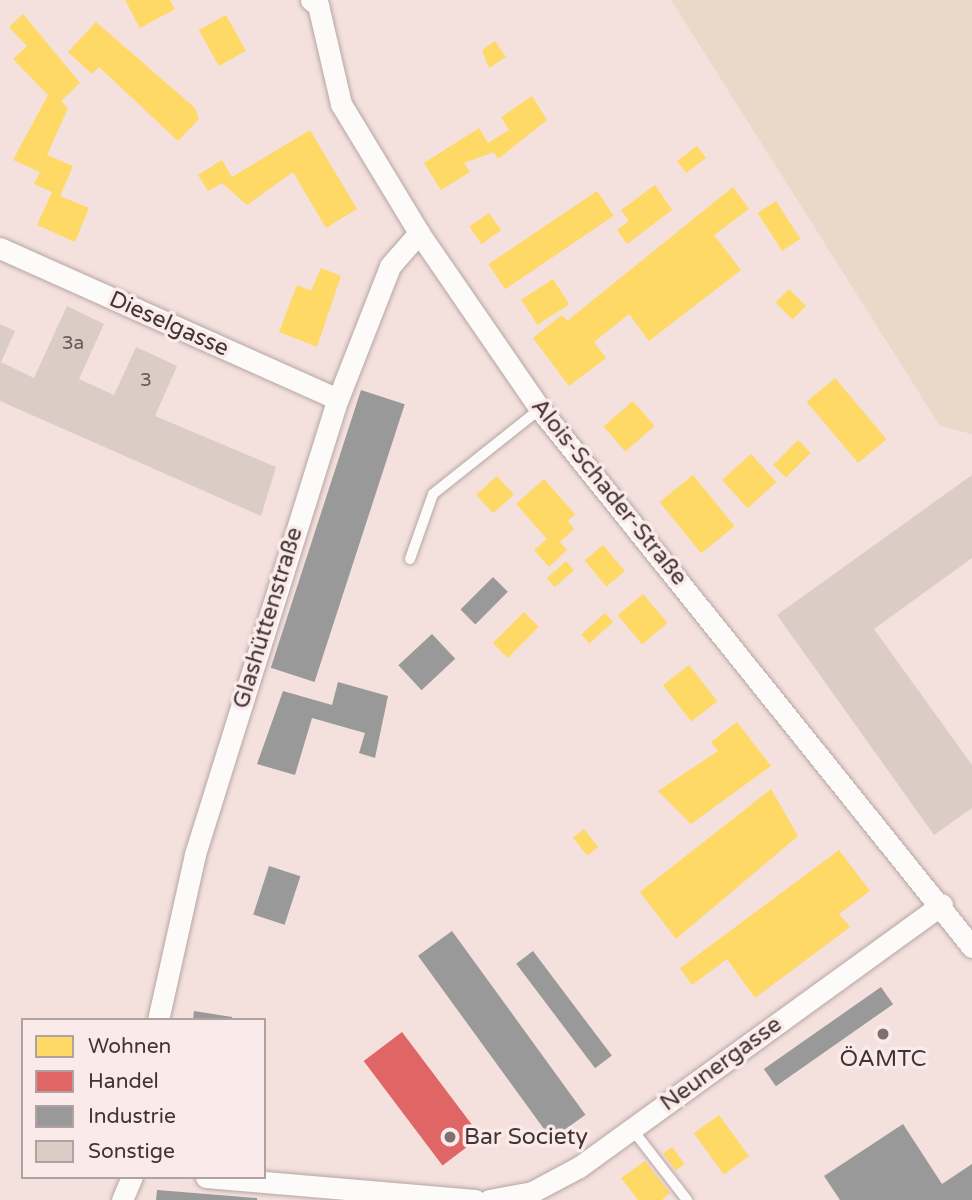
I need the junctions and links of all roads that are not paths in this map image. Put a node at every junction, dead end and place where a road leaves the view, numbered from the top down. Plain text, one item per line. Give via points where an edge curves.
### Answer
1 (317, 2) edge
2 (419, 233) junction
3 (0, 248) edge
4 (338, 399) junction
5 (540, 409) junction
6 (410, 559) dead end
7 (942, 904) junction
8 (972, 947) edge
9 (158, 1018) edge
10 (632, 1129) junction
11 (131, 1179) edge
12 (229, 1179) edge
13 (535, 1196) edge
14 (122, 1200) edge
15 (475, 1200) edge
16 (489, 1200) edge
17 (687, 1200) edge

1 - 2 street, Alois-Schader-Straße via 341,104
2 - 4 street, Glashüttenstraße via 390,266
2 - 5 street, Alois-Schader-Straße
3 - 4 street, Dieselgasse
4 - 9 street, Glashüttenstraße via 195,854
5 - 6 lane via 433,494
5 - 7 street, Alois-Schader-Straße
7 - 8 street, Alois-Schader-Straße
7 - 10 street, Neunergasse
10 - 13 street, Neunergasse
10 - 17 lane
11 - 14 street
12 - 15 street
13 - 16 street, Neunergasse

